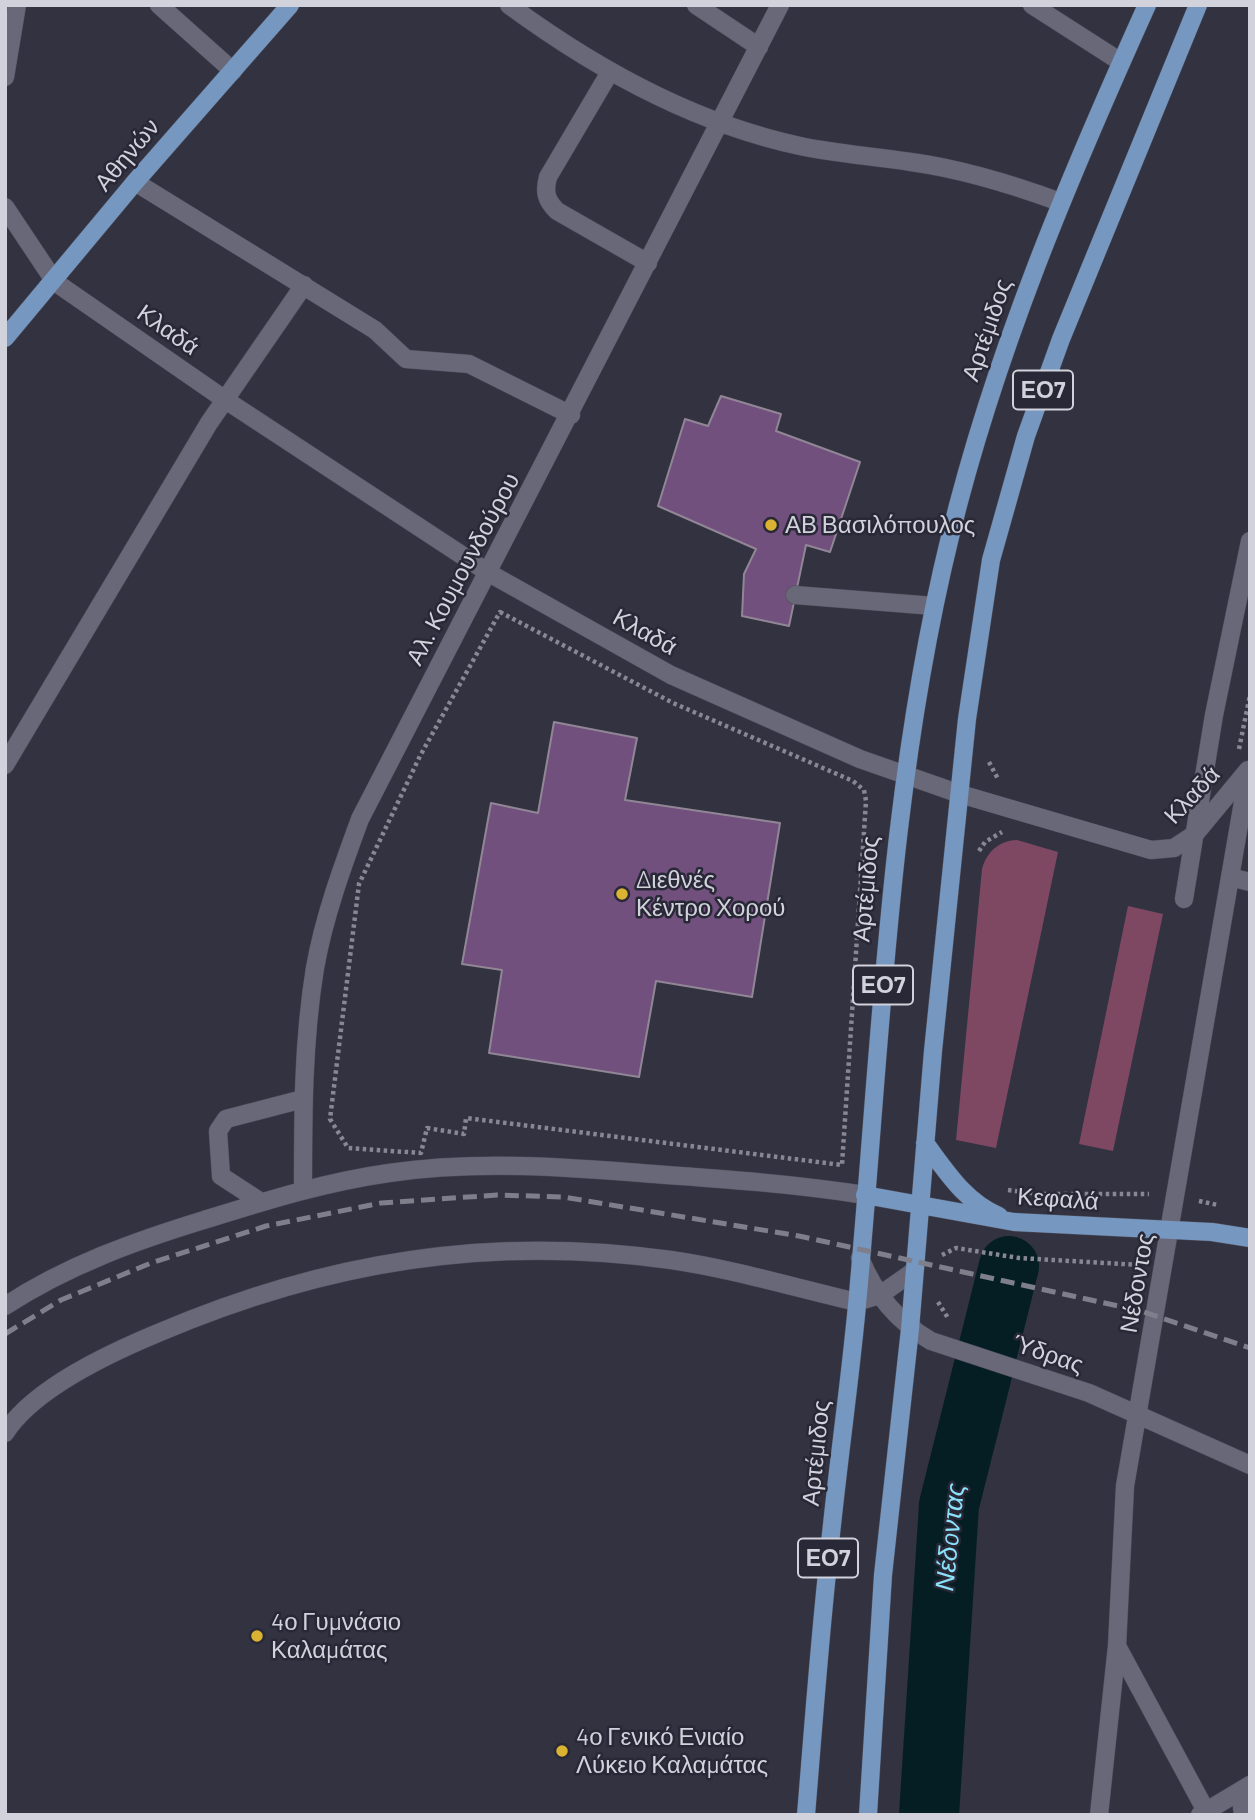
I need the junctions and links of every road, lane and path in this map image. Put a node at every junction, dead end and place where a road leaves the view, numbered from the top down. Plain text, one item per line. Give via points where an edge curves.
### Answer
1 (17, 5) edge
2 (159, 5) edge
3 (290, 5) edge
4 (509, 5) edge
5 (696, 5) edge
6 (780, 5) edge
7 (1032, 5) edge
8 (1147, 5) edge
9 (1198, 5) edge
10 (759, 47) junction
11 (1121, 62) junction
12 (233, 71) junction
13 (610, 72) junction
14 (5, 77) edge
15 (720, 122) junction
16 (135, 182) junction
17 (1060, 202) junction
18 (5, 207) edge
19 (648, 263) junction
20 (55, 282) junction
21 (304, 285) junction
22 (5, 338) edge
23 (224, 399) junction
24 (571, 415) junction
25 (1250, 541) edge
26 (489, 573) junction
27 (795, 595) dead end
28 (934, 606) junction
29 (987, 757) dead end
30 (5, 765) edge
31 (1249, 766) edge
32 (904, 775) junction
33 (998, 780) dead end
34 (960, 794) junction
35 (1004, 831) dead end
36 (1195, 834) junction
37 (978, 858) dead end
38 (1230, 877) junction
39 (1250, 882) edge
40 (1184, 900) dead end
41 (303, 1099) junction
42 (925, 1143) junction
43 (842, 1165) joint
44 (1000, 1188) dead end
45 (303, 1189) junction
46 (1139, 1194) dead end
47 (865, 1195) junction
48 (261, 1202) junction
49 (919, 1206) junction
50 (969, 1206) junction
51 (1171, 1230) junction
52 (1250, 1238) edge
53 (965, 1249) dead end
54 (860, 1258) junction
55 (1165, 1265) junction
56 (914, 1271) junction
57 (880, 1295) junction
58 (857, 1302) junction
59 (5, 1306) edge
60 (910, 1329) junction
61 (1139, 1413) junction
62 (5, 1433) edge
63 (1250, 1465) edge
64 (1117, 1646) junction
65 (1246, 1791) edge
66 (1203, 1813) edge
67 (806, 1815) edge
68 (868, 1815) edge
69 (1099, 1815) edge
70 (1243, 1815) edge

1 - 14 street
2 - 12 street
3 - 12 main road, Αθηνών
4 - 13 street
5 - 10 street
6 - 10 street, Αλ. Κουμουνδούρου
7 - 11 street
8 - 11 main road, Αρτέμιδος / ΕΟ7
9 - 34 main road, ΕΟ7 via 1026,436 991,560
10 - 15 street, Αλ. Κουμουνδούρου
11 - 17 main road, Αρτέμιδος / ΕΟ7
12 - 16 main road, Αθηνών
13 - 15 street
13 - 19 street via 548,177 545,190 557,211
15 - 17 street via 797,146 971,173
15 - 19 street, Αλ. Κουμουνδούρου
16 - 20 main road, Αθηνών
16 - 21 street
17 - 28 main road, Αρτέμιδος / ΕΟ7 via 989,398
18 - 20 street
19 - 24 street, Αλ. Κουμουνδούρου
20 - 22 main road, Αθηνών
20 - 23 street, Κλαδά
21 - 23 street
21 - 24 street via 375,330 407,359 469,364
23 - 26 street, Κλαδά
23 - 30 street
24 - 26 street, Αλ. Κουμουνδούρου
25 - 36 street
26 - 32 street, Κλαδά via 671,675
26 - 41 street, Αλ. Κουμουνδούρου via 371,794 340,874 315,969
27 - 28 street
28 - 32 main road, Αρτέμιδος / ΕΟ7
29 - 33 path
31 - 36 street, Κλαδά
31 - 38 street, Νέδοντος
32 - 34 street, Κλαδά
32 - 47 main road, Αρτέμιδος / ΕΟ7
34 - 36 street, Κλαδά via 1151,850 1174,848
34 - 42 main road, ΕΟ7
35 - 37 path via 985,842
36 - 40 street
38 - 39 street
38 - 51 street, Νέδοντος
41 - 45 street, Αλ. Κουμουνδούρου
41 - 48 street via 226,1119 218,1131 221,1176
42 - 49 main road, ΕΟ7
42 - 50 main road
43 - 43 path via 864,790 853,781 673,703 500,612 420,756 359,884 330,1119 348,1148 421,1153 428,1128 464,1134 466,1118
44 - 46 path via 1039,1194
45 - 47 street via 388,1173 468,1165 594,1169 801,1185
45 - 48 street
47 - 49 main road
47 - 54 main road, Αρτέμιδος / ΕΟ7
48 - 59 street via 131,1242
49 - 50 main road
49 - 56 main road, ΕΟ7
50 - 51 main road, Κεφαλά via 1014,1222
51 - 52 main road, Κεφαλά
51 - 55 street, Νέδοντος
53 - 55 path via 1049,1260
54 - 57 street, Ύδρας
54 - 58 main road, Αρτέμιδος / ΕΟ7
55 - 61 street, Νέδοντος
56 - 57 street
56 - 60 main road, ΕΟ7
57 - 58 street
57 - 60 street, Ύδρας
58 - 62 street via 673,1261 610,1254 506,1250 422,1256 334,1272 197,1316 61,1380
58 - 67 main road, Αρτέμιδος / ΕΟ7 via 827,1565
60 - 61 street, Ύδρας via 931,1341
60 - 68 main road, ΕΟ7 via 883,1575
61 - 63 street, Ύδρας
61 - 64 street, Νέδοντος via 1125,1486
64 - 66 street
64 - 69 street, Νέδοντος
65 - 66 street
65 - 70 street

